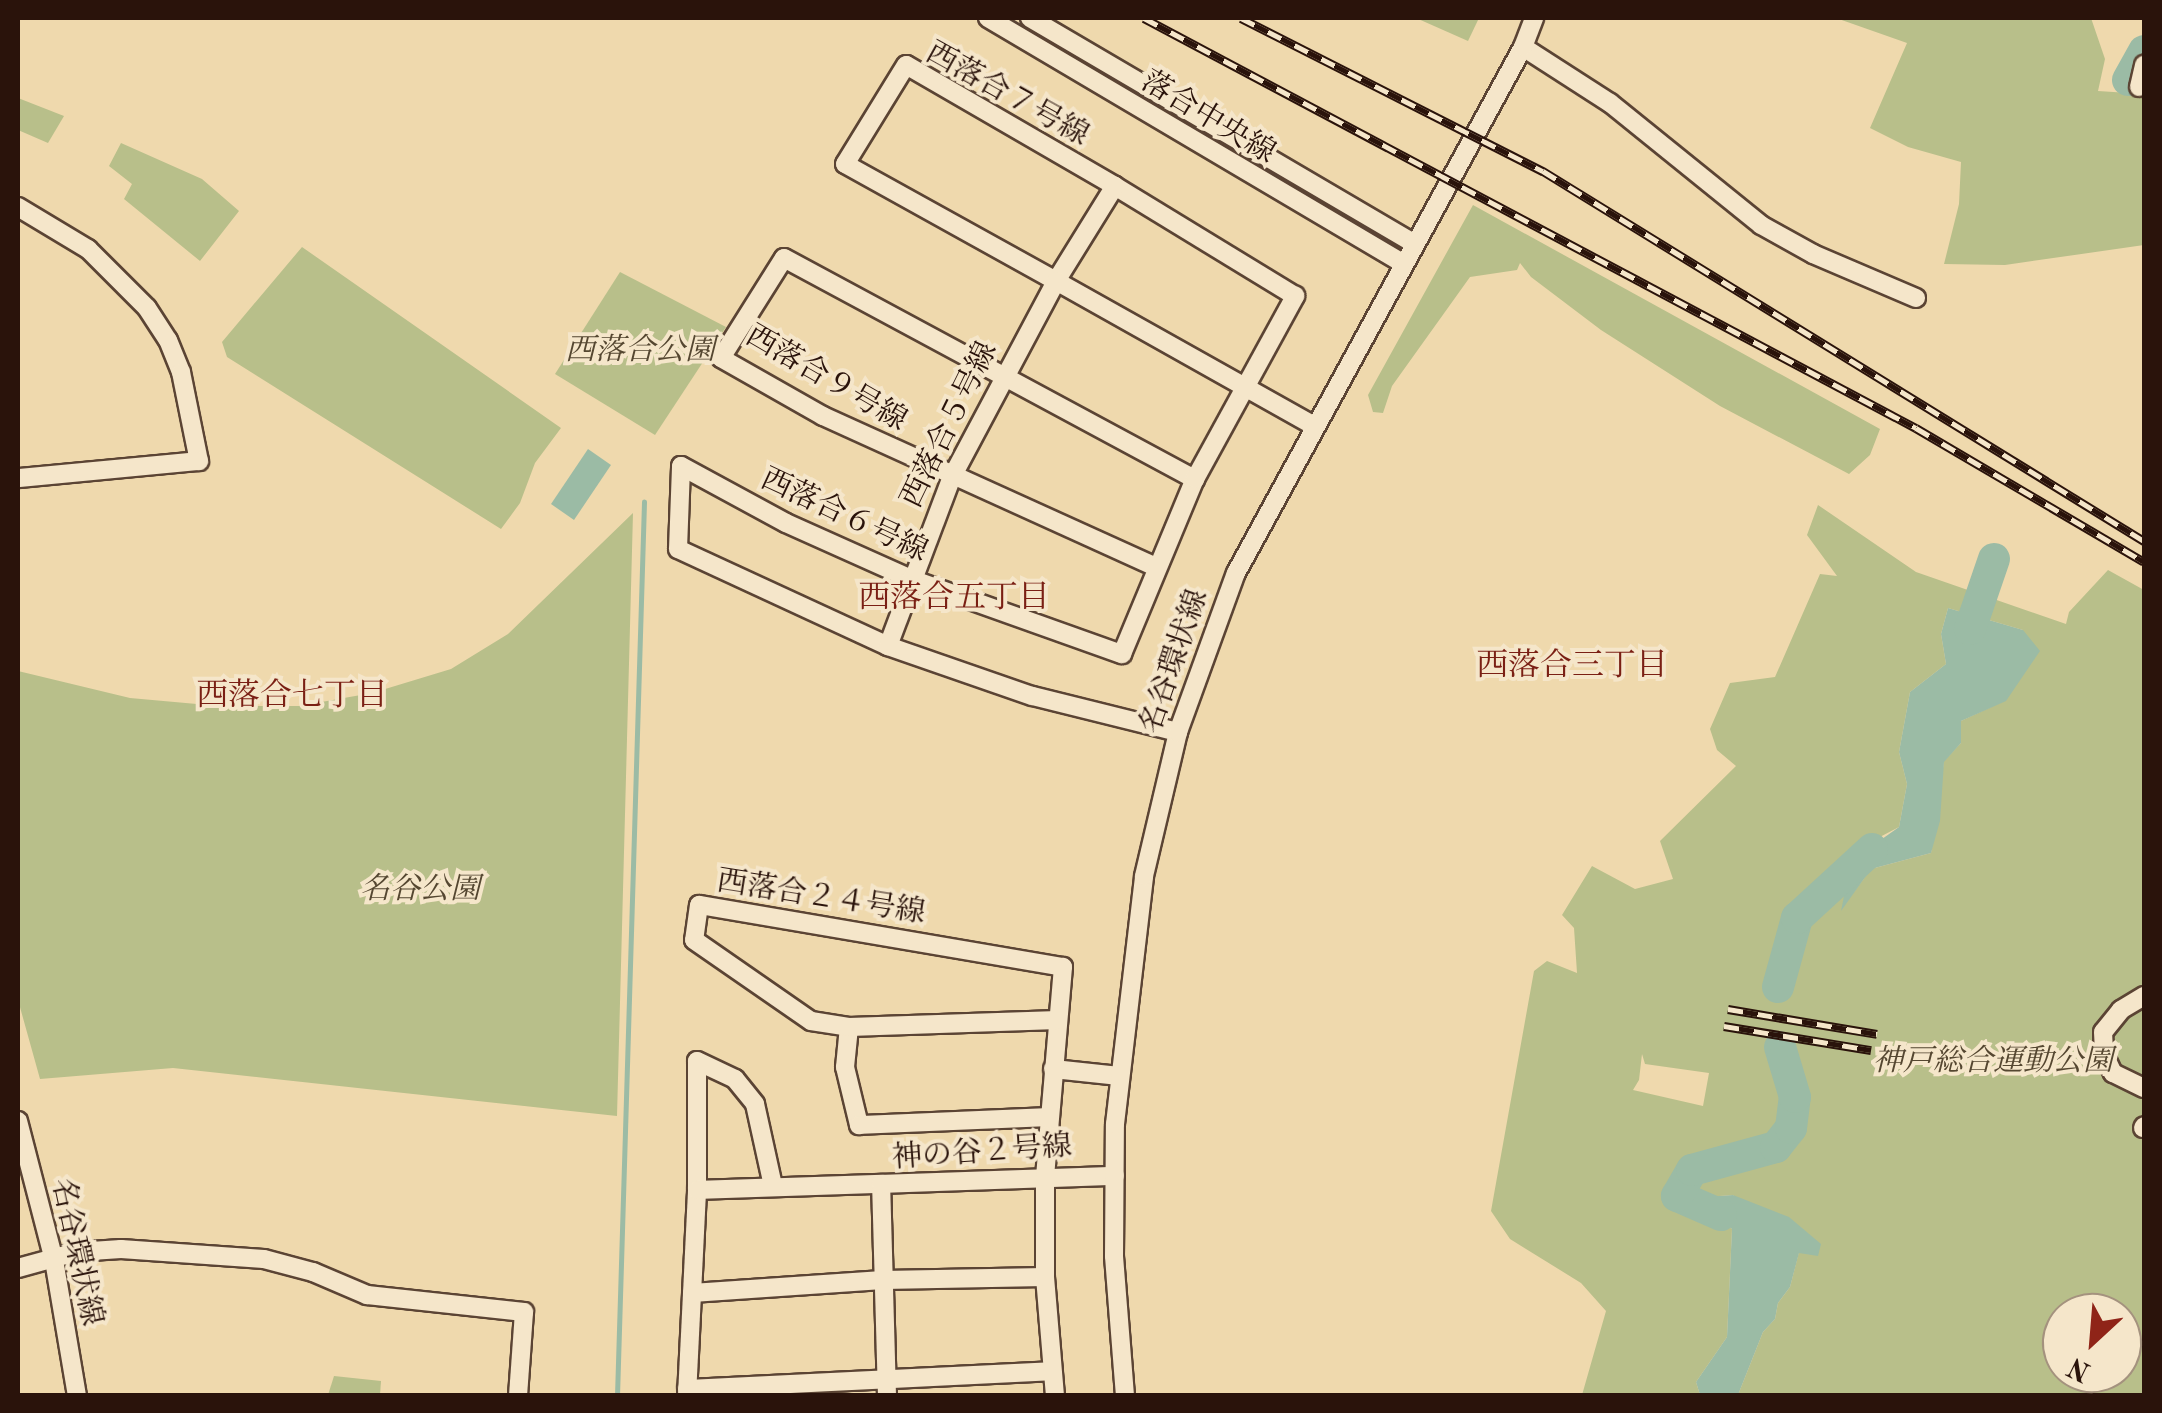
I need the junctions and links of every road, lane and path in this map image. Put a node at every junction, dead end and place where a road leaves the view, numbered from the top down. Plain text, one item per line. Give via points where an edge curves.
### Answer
1 (988, 18) edge
2 (1030, 18) edge
3 (1534, 18) edge
4 (1524, 47) junction
5 (2144, 65) edge
6 (2139, 87) dead end
7 (1114, 186) junction
8 (18, 207) edge
9 (1413, 242) junction
10 (1402, 263) junction
11 (1056, 282) junction
12 (1916, 298) dead end
13 (1003, 376) junction
14 (1243, 388) junction
15 (1313, 425) junction
16 (952, 477) junction
17 (18, 478) edge
18 (1195, 479) junction
19 (1156, 567) junction
20 (912, 579) junction
21 (888, 646) junction
22 (1178, 732) junction
23 (2144, 996) edge
24 (1058, 1020) junction
25 (849, 1027) junction
26 (1052, 1069) junction
27 (1120, 1076) junction
28 (2144, 1088) edge
29 (1048, 1117) junction
30 (18, 1121) edge
31 (1116, 1176) junction
32 (1045, 1177) junction
33 (881, 1184) junction
34 (773, 1186) junction
35 (697, 1190) junction
36 (54, 1260) junction
37 (18, 1268) edge
38 (1045, 1277) junction
39 (883, 1280) junction
40 (692, 1292) junction
41 (1052, 1372) junction
42 (887, 1386) edge
43 (687, 1392) edge
44 (77, 1396) edge
45 (518, 1396) edge
46 (1055, 1396) edge
47 (1125, 1396) edge

1 - 10 street, 落合中央線
2 - 9 street, 落合中央線
3 - 4 street, 名谷環状線
4 - 9 street, 名谷環状線
4 - 12 street via 1610,103 1762,225
5 - 6 street
7 - 11 street, 西落合５号線
7 - 11 street, 西落合７号線 via 906,66 845,164
7 - 14 street, 西落合７号線 via 1296,296
8 - 17 street via 88,249 146,308 181,372 199,461
9 - 10 street, 名谷環状線
10 - 15 street, 名谷環状線
11 - 13 street, 西落合５号線
11 - 14 street
13 - 16 street, 西落合５号線
13 - 16 street, 西落合９号線 via 784,258 721,358
13 - 18 street, 西落合９号線
14 - 15 street
14 - 18 street, 西落合６号線
15 - 22 street, 名谷環状線 via 1236,573
16 - 19 street, 西落合９号線
16 - 20 street, 西落合５号線
18 - 19 street, 西落合６号線
19 - 20 street, 西落合６号線 via 1122,654
20 - 21 street, 西落合５号線
20 - 21 street, 西落合６号線 via 680,466 678,549
21 - 22 street via 1032,696
22 - 27 street, 名谷環状線 via 1144,876
23 - 28 street via 2120,1010 2103,1032 2112,1073
24 - 25 street, 西落合２４号線
24 - 25 street, 西落合２４号線 via 1063,967 698,905 694,940 811,1021
24 - 26 street, 西落合２４号線
25 - 29 street via 845,1067 859,1124
26 - 27 street
26 - 29 street, 西落合２４号線
27 - 31 street, 名谷環状線
29 - 32 street, 西落合２４号線
30 - 36 street, 名谷環状線
31 - 32 street, 神の谷２号線
31 - 47 street, 名谷環状線 via 1114,1256
32 - 33 street, 神の谷２号線
32 - 38 street, 西落合２４号線
33 - 34 street
33 - 39 street, 神の谷２号線
34 - 35 street
34 - 35 street via 755,1104 735,1079 697,1061
35 - 40 street
36 - 37 street
36 - 44 street, 名谷環状線
36 - 45 street via 121,1250 264,1258 367,1295 524,1312
38 - 39 street
38 - 41 street, 西落合２４号線
39 - 40 street
39 - 42 street, 神の谷２号線
40 - 43 street
41 - 42 street
41 - 46 street, 西落合２４号線
42 - 43 street

